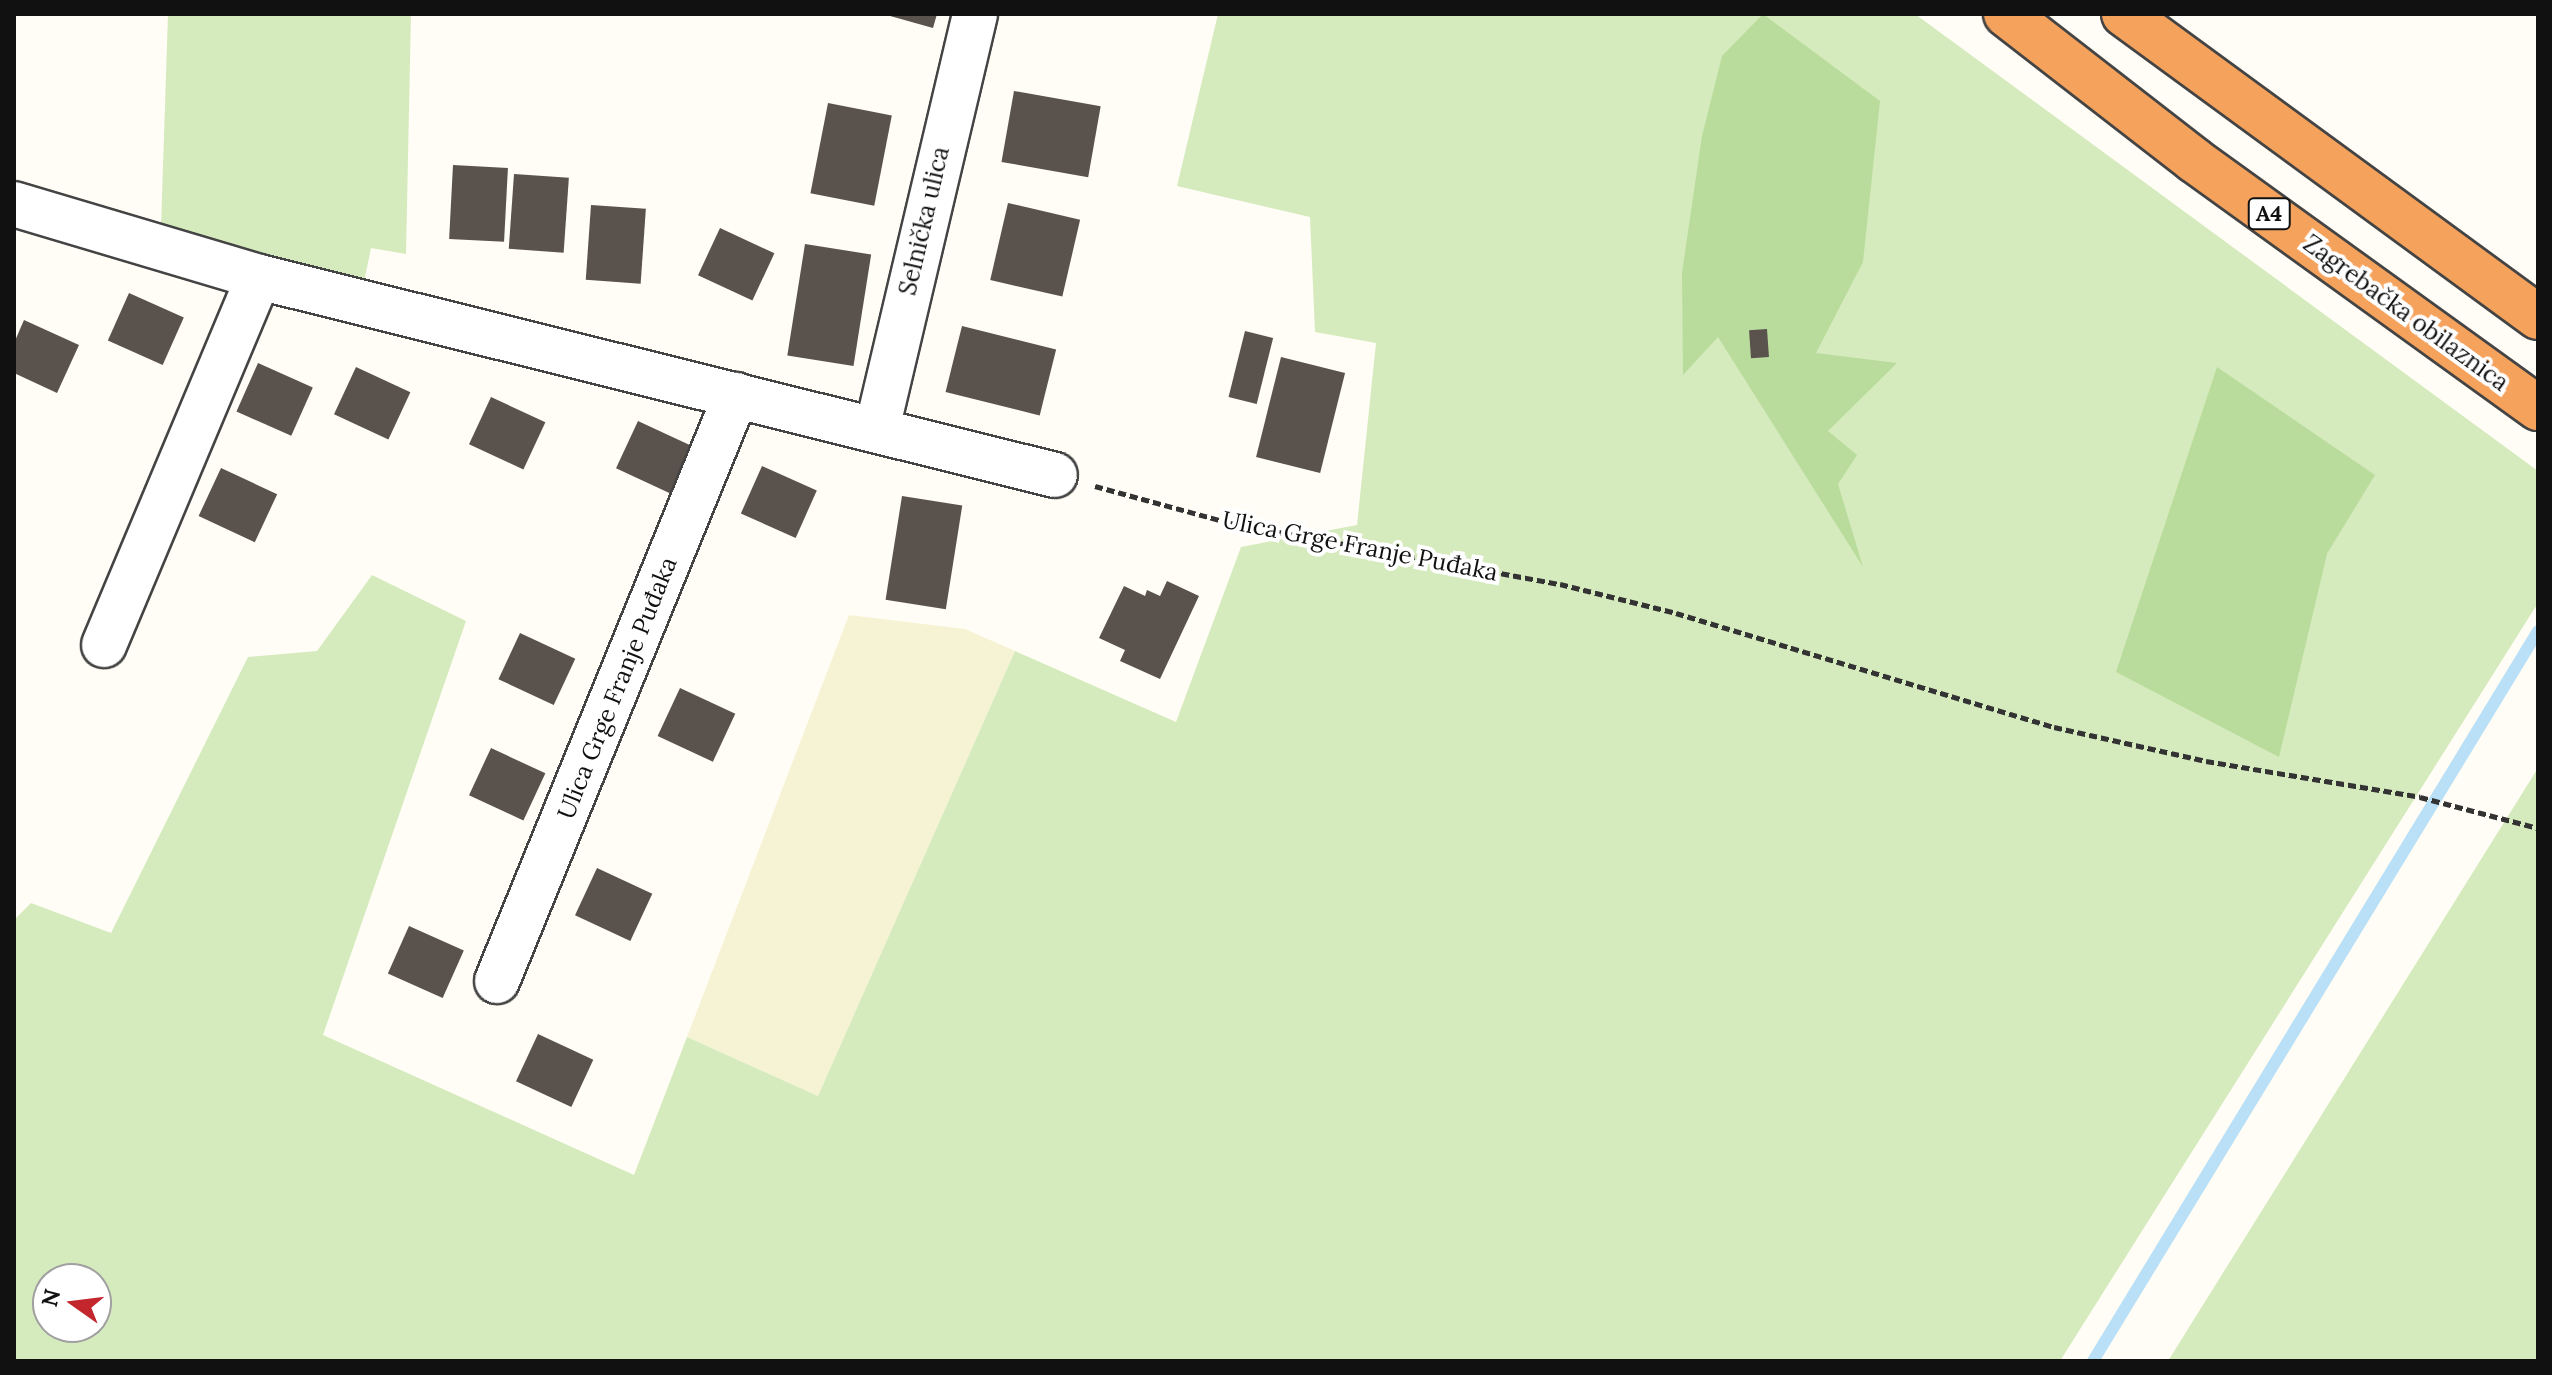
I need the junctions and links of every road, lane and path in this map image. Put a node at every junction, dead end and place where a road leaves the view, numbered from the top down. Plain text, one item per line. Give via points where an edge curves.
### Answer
1 (975, 14) edge
2 (2006, 14) edge
3 (2124, 14) edge
4 (14, 204) edge
5 (259, 277) junction
6 (2538, 317) edge
7 (736, 395) junction
8 (2538, 408) edge
9 (877, 429) junction
10 (1055, 475) joint
11 (104, 645) dead end
12 (2538, 828) edge
13 (497, 981) dead end

1 - 9 street, Selnička ulica
2 - 8 highway, Zagrebačka obilaznica / A4 via 2194,160
3 - 6 highway
4 - 5 street
5 - 7 street
5 - 11 street
7 - 9 street
7 - 13 street, Ulica Grge Franje Puđaka
9 - 10 street
10 - 12 path, Ulica Grge Franje Puđaka via 1230,523 1603,594 2054,727 2206,761 2420,797

